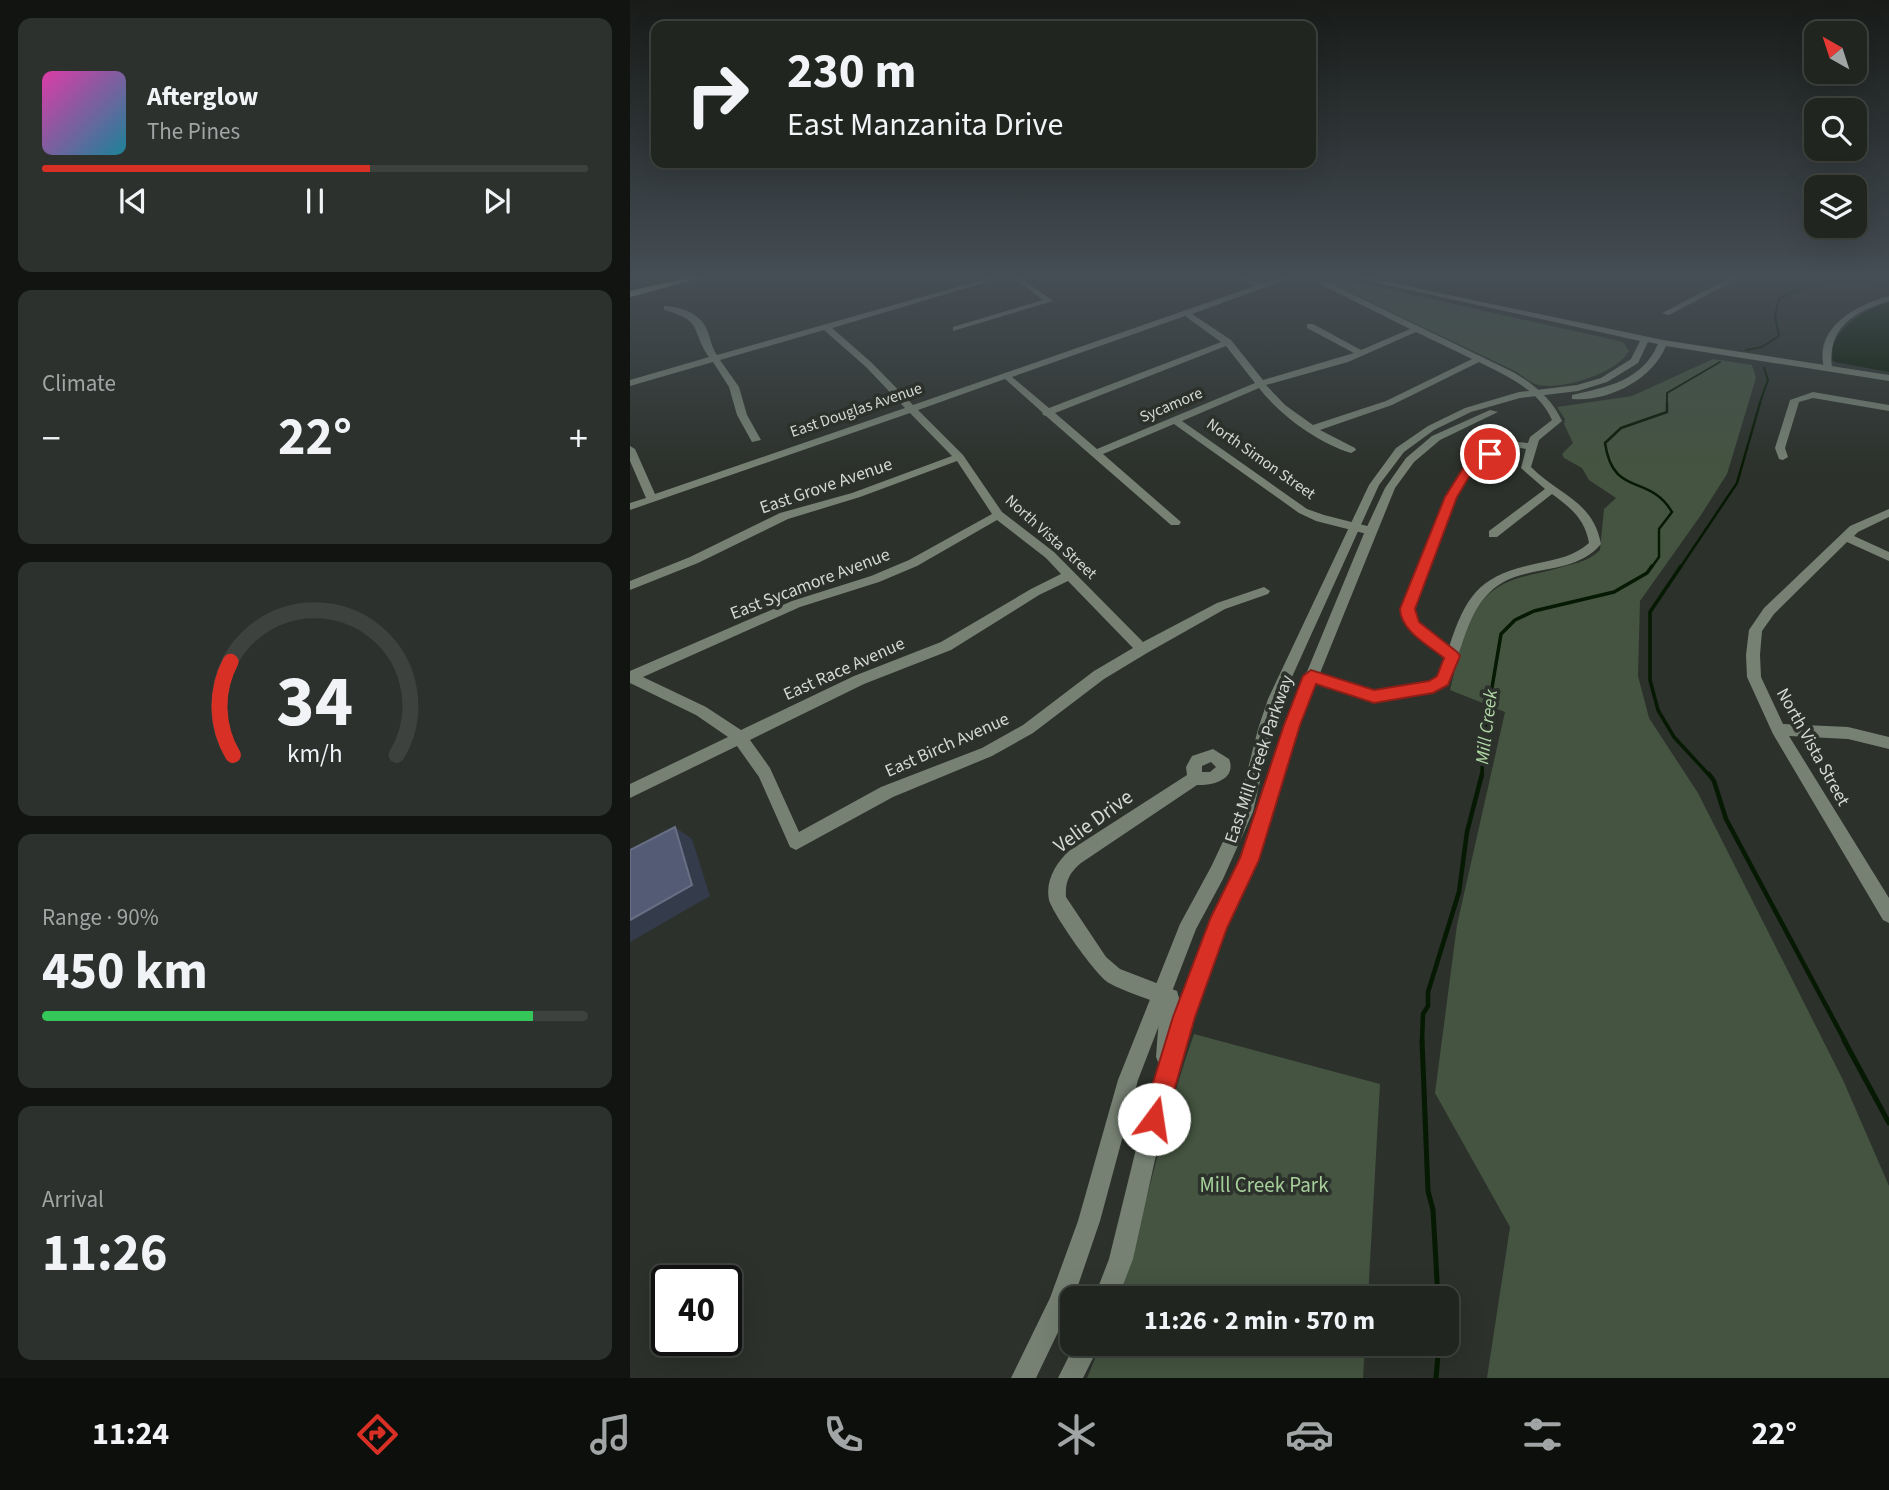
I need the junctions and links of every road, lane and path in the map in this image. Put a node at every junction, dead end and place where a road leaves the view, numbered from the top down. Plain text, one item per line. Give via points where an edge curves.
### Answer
1 (705, 340) edge
2 (780, 340) edge
3 (841, 340) edge
4 (1105, 340) edge
5 (1225, 340) edge
6 (1337, 340) edge
7 (1389, 340) edge
8 (1441, 340) edge
9 (1644, 340) edge
10 (1651, 340) edge
11 (1828, 340) edge
12 (1228, 342) junction
13 (1663, 343) junction
14 (1361, 353) junction
15 (716, 359) junction
16 (1479, 359) junction
17 (1828, 368) junction
18 (1005, 375) junction
19 (1889, 378) edge
20 (630, 383) edge
21 (1260, 384) junction
22 (1538, 397) junction
23 (1889, 408) edge
24 (909, 409) junction
25 (1046, 413) junction
26 (1175, 420) junction
27 (1312, 429) junction
28 (756, 440) dead end
29 (1530, 446) junction
30 (630, 449) edge
31 (1351, 450) dead end
32 (1095, 454) junction
33 (959, 457) junction
34 (1783, 457) dead end
35 (1552, 489) junction
36 (652, 499) junction
37 (630, 507) edge
38 (1889, 513) edge
39 (998, 515) junction
40 (1175, 522) dead end
41 (1354, 527) junction
42 (1371, 531) junction
43 (1493, 534) dead end
44 (1846, 537) junction
45 (1889, 557) edge
46 (1069, 575) junction
47 (630, 586) edge
48 (1264, 590) dead end
49 (1142, 649) junction
50 (1452, 656) junction
51 (1311, 676) junction
52 (630, 677) edge
53 (1778, 730) junction
54 (738, 739) junction
55 (1889, 743) edge
56 (1195, 778) dead end
57 (630, 791) edge
58 (1889, 914) edge
59 (1162, 995) junction
60 (1165, 1077) junction
61 (1111, 1286) edge
62 (1082, 1356) edge
63 (1023, 1378) edge
64 (1070, 1378) edge

1 - 15 street
2 - 15 street
3 - 24 street, North Vista Street
4 - 18 street, East Douglas Avenue
5 - 12 street
6 - 14 street
7 - 14 street, Sycamore
8 - 16 street
9 - 22 street, East Mill Creek Parkway via 1634,361 1615,374
10 - 13 street
11 - 17 street
12 - 21 street
12 - 25 street
13 - 17 street
13 - 22 street, East Mill Creek Parkway via 1658,358 1627,383 1595,393
14 - 21 street, Sycamore
15 - 20 street
15 - 28 street via 734,387
16 - 22 street via 1519,379
16 - 27 street via 1389,403
17 - 19 street
18 - 24 street, East Douglas Avenue
18 - 25 street
21 - 26 street, Sycamore
21 - 27 street
22 - 29 street via 1557,421
22 - 41 street, East Mill Creek Parkway via 1468,410 1416,437 1388,464
22 - 42 street, East Mill Creek Parkway via 1488,413 1429,444 1399,473
23 - 34 street via 1809,395 1796,400 1780,448
24 - 33 street, North Vista Street
24 - 36 street, East Douglas Avenue
25 - 32 street
26 - 32 street, Sycamore
26 - 41 street, North Simon Street via 1303,511
27 - 31 street
29 - 35 street via 1526,468
29 - 50 street via 1509,443 1471,465 1451,497 1408,609 1414,626
30 - 36 street
32 - 40 street
33 - 39 street, North Vista Street
33 - 47 street, East Grove Avenue via 784,516
35 - 43 street
35 - 50 street via 1581,510 1595,532 1595,544 1576,558 1507,575 1487,586 1460,628
36 - 37 street, East Douglas Avenue
38 - 44 street, North Vista Street
39 - 46 street, North Vista Street
39 - 52 street, East Sycamore Avenue via 901,568 796,604
41 - 42 street, North Simon Street
41 - 59 street, East Mill Creek Parkway via 1275,699 1245,812 1189,924
42 - 51 street, East Mill Creek Parkway
44 - 45 street
44 - 53 street, North Vista Street via 1769,611 1756,630 1754,677
46 - 49 street, North Vista Street
46 - 54 street, East Race Avenue via 946,646 859,680
48 - 49 street, East Birch Avenue via 1222,606
49 - 54 street, East Birch Avenue via 1018,735 887,792 796,842 758,761
50 - 51 street via 1442,680 1433,686 1374,696
51 - 60 street, East Mill Creek Parkway via 1249,860 1219,924
52 - 54 street via 702,711
53 - 55 street via 1825,729
53 - 58 street, North Vista Street
54 - 57 street, East Race Avenue
56 - 59 street, Velie Drive via 1067,863 1056,889 1058,900 1100,963 1114,976
59 - 60 street via 1170,999 1171,1006
59 - 63 street, East Mill Creek Parkway via 1128,1080 1089,1221 1060,1303
60 - 61 street, East Mill Creek Parkway
62 - 64 street

